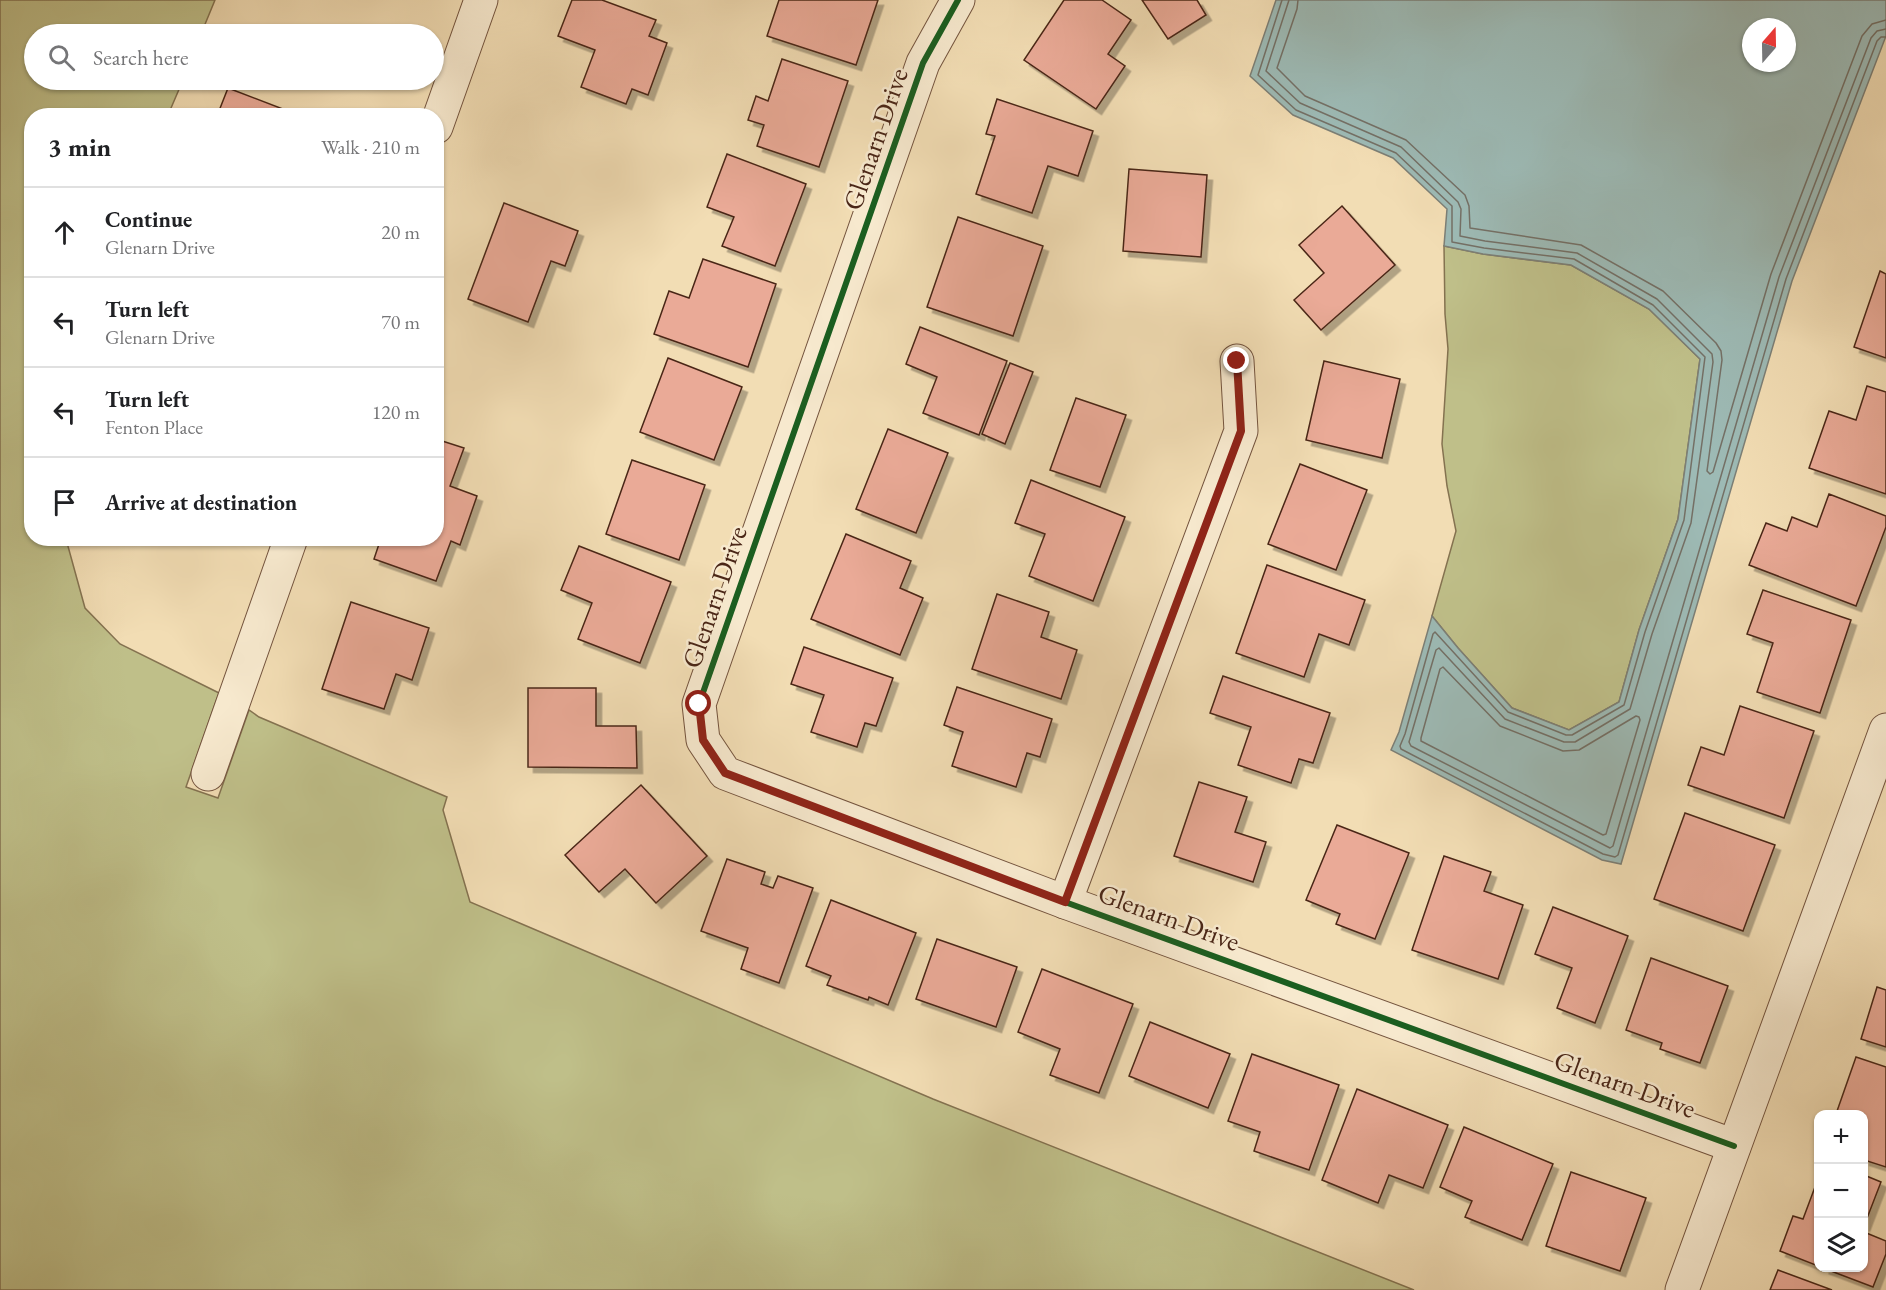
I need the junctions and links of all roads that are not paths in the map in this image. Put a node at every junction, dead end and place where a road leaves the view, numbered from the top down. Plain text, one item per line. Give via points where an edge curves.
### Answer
1 (481, 0) edge
2 (958, 0) edge
3 (443, 108) edge
4 (1237, 361) dead end
5 (288, 546) edge
6 (1886, 730) edge
7 (208, 774) dead end
8 (1065, 902) junction
9 (1734, 1146) junction
10 (1682, 1290) edge

1 - 3 street
2 - 8 street, Glenarn Drive via 923,63 699,704 703,740 725,773
4 - 8 street via 1241,431
5 - 7 street
6 - 9 street
8 - 9 street, Glenarn Drive
9 - 10 street

